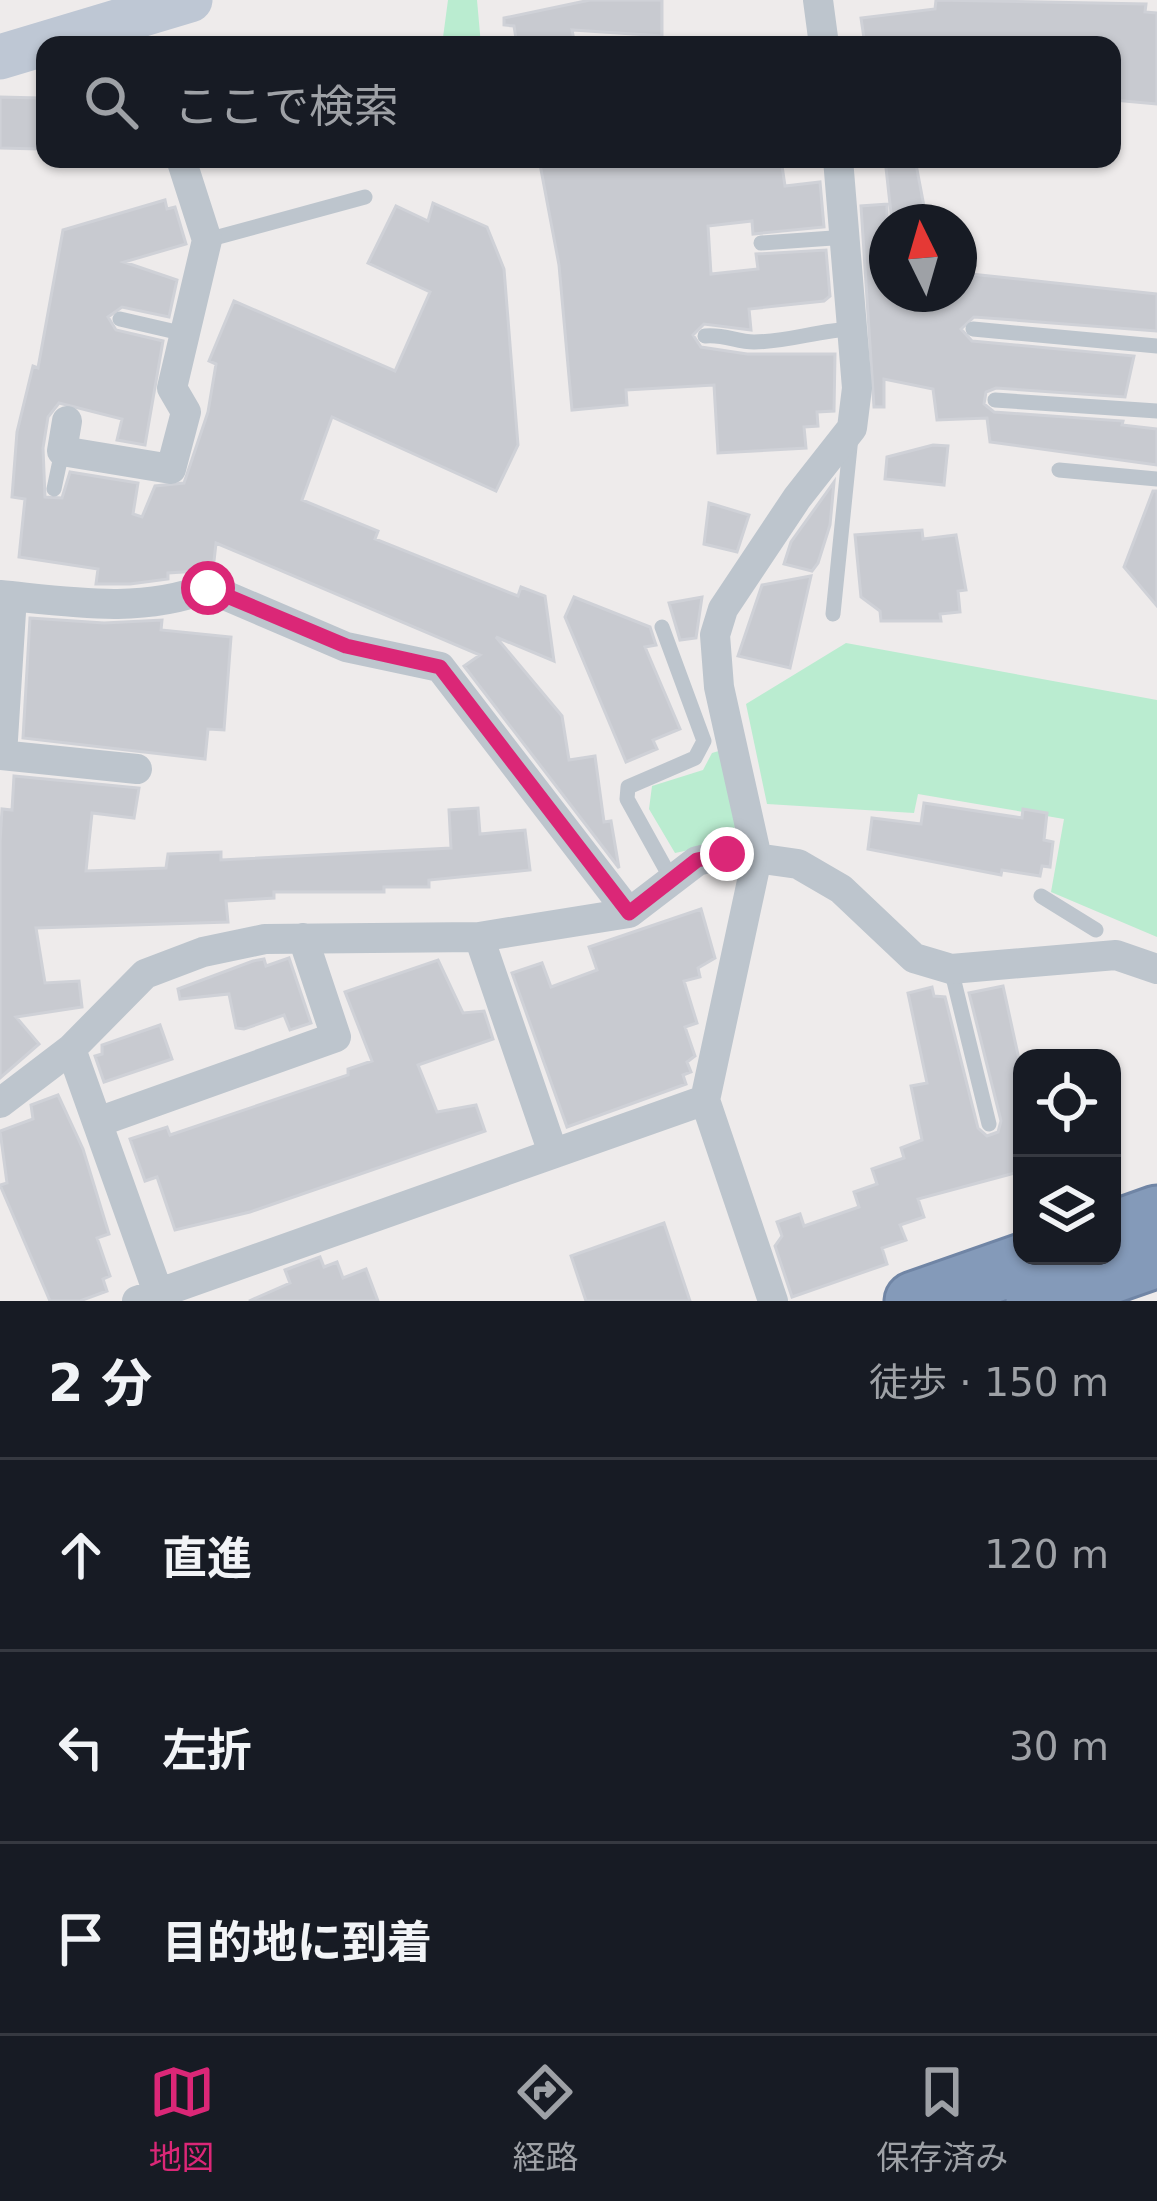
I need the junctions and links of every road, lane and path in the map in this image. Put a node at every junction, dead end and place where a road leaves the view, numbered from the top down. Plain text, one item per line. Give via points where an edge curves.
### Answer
1 (190, 0) edge
2 (818, 0) edge
3 (140, 31) edge
4 (823, 36) edge
5 (36, 50) edge
6 (0, 57) edge
7 (184, 168) edge
8 (839, 168) edge
9 (365, 197) dead end
10 (848, 237) junction
11 (207, 240) junction
12 (760, 243) dead end
13 (120, 319) dead end
14 (853, 329) junction
15 (973, 329) dead end
16 (185, 334) junction
17 (706, 336) dead end
18 (1157, 346) edge
19 (995, 400) dead end
20 (1157, 411) edge
21 (852, 428) junction
22 (65, 436) joint
23 (1059, 470) dead end
24 (1157, 479) edge
25 (54, 489) dead end
26 (6, 596) edge
27 (833, 614) dead end
28 (662, 627) dead end
29 (1, 755) edge
30 (137, 769) dead end
31 (757, 858) junction
32 (673, 882) junction
33 (1041, 896) dead end
34 (629, 913) junction
35 (1096, 930) dead end
36 (479, 937) junction
37 (303, 938) junction
38 (951, 969) junction
39 (1157, 969) edge
40 (71, 1049) junction
41 (705, 1100) junction
42 (0, 1103) edge
43 (98, 1123) junction
44 (989, 1124) dead end
45 (553, 1153) junction
46 (1157, 1215) edge
47 (1121, 1228) edge
48 (1157, 1258) edge
49 (1016, 1265) edge
50 (152, 1299) edge
51 (773, 1301) edge
52 (914, 1301) edge
53 (1035, 1301) edge

1 - 3 street
2 - 4 street
5 - 6 street
7 - 11 street
8 - 10 street
9 - 11 lane
10 - 12 lane
10 - 14 street
11 - 16 street
13 - 16 lane
14 - 17 lane via 748,342
14 - 21 street
15 - 18 lane
16 - 22 street via 172,388 186,412 171,470
19 - 20 lane
21 - 27 lane
21 - 31 street via 723,609 715,635
22 - 25 lane
23 - 24 lane
26 - 29 street
26 - 34 street via 130,606 208,588 346,646 440,667
28 - 32 lane via 704,741 695,758 628,787 627,799
29 - 30 street
31 - 32 street via 697,860
31 - 38 street via 798,864 841,889 914,958
31 - 41 street
32 - 34 street
33 - 35 lane
34 - 36 street
36 - 37 street
36 - 45 street
37 - 40 street via 203,952 145,974
37 - 43 street via 336,1037
38 - 39 street via 1115,955
38 - 44 lane
40 - 42 street
40 - 43 street
41 - 45 street
41 - 51 street
43 - 50 street
45 - 50 street
46 - 47 highway
48 - 53 highway
49 - 52 highway

